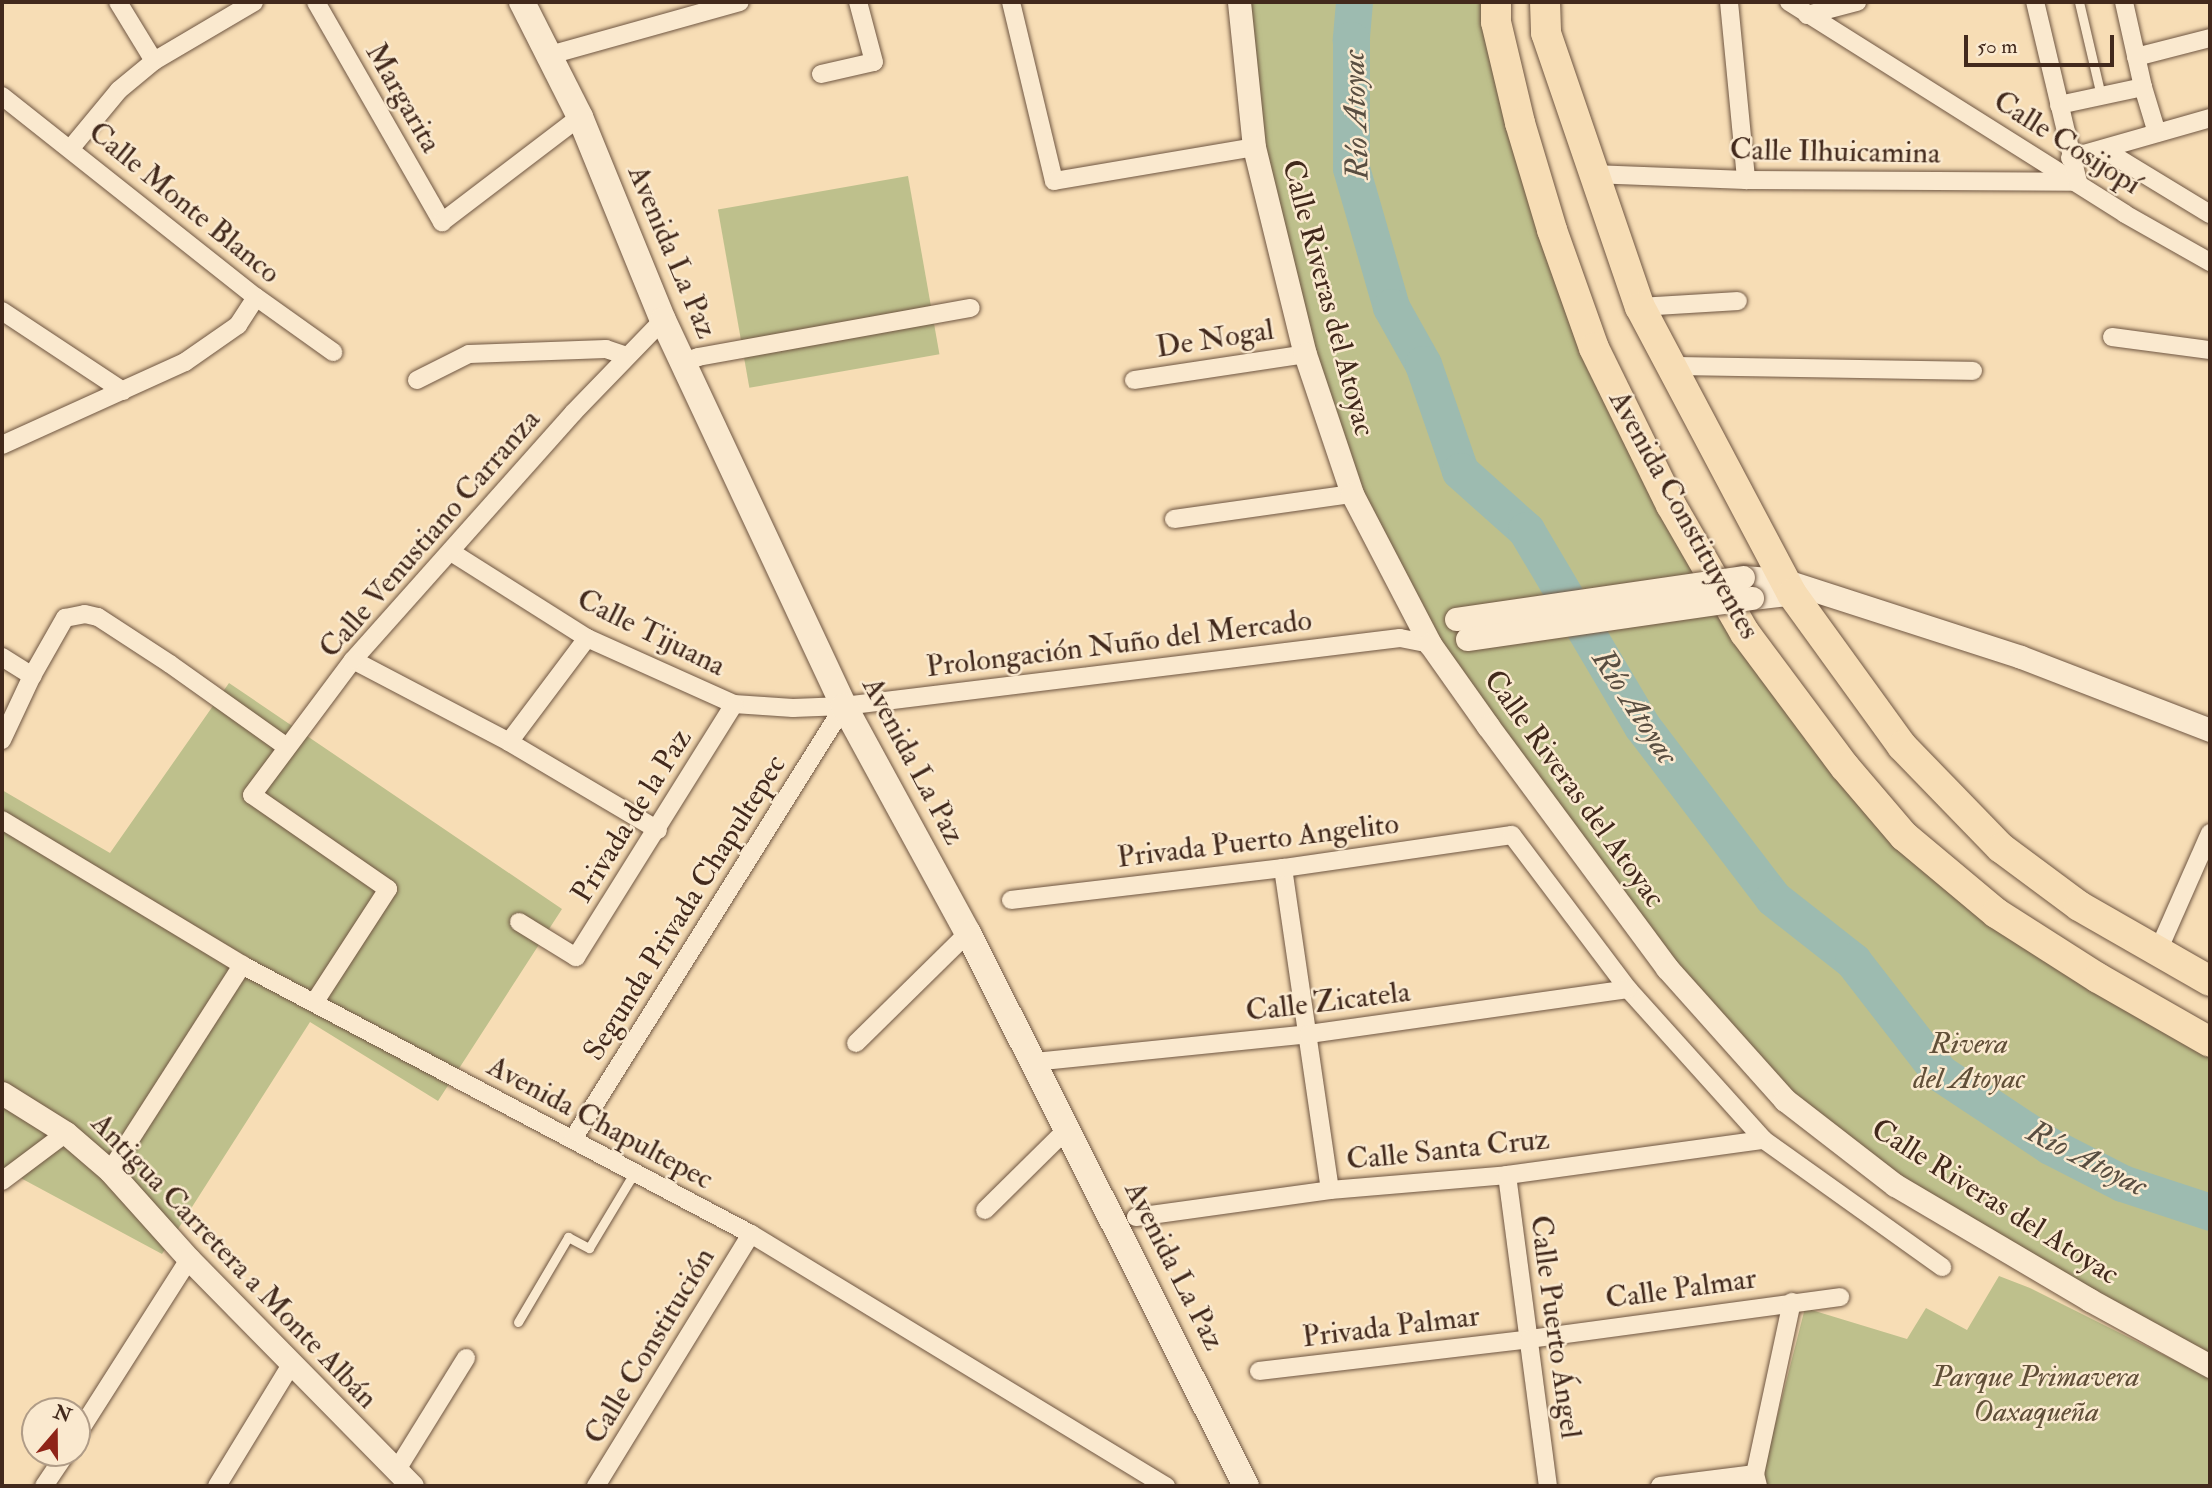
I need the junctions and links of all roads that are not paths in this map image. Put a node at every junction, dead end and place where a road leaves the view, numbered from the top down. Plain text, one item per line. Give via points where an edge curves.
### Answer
1 (118, 2) edge
2 (254, 2) edge
3 (316, 2) edge
4 (522, 2) edge
5 (740, 2) edge
6 (858, 2) edge
7 (1012, 2) edge
8 (1239, 2) edge
9 (1496, 2) edge
10 (1545, 2) edge
11 (1730, 2) edge
12 (1789, 2) edge
13 (1857, 2) edge
14 (2035, 2) edge
15 (2079, 2) edge
16 (2124, 2) edge
17 (1807, 15) junction
18 (2210, 38) edge
19 (550, 55) junction
20 (2136, 57) junction
21 (154, 61) junction
22 (821, 75) dead end
23 (2143, 87) junction
24 (2, 96) edge
25 (2101, 96) junction
26 (2059, 106) junction
27 (580, 117) junction
28 (2210, 118) edge
29 (2157, 133) junction
30 (1254, 147) junction
31 (71, 148) junction
32 (2103, 149) junction
33 (2070, 158) junction
34 (1592, 174) junction
35 (1746, 180) junction
36 (2078, 183) junction
37 (2209, 210) edge
38 (2210, 262) edge
39 (256, 297) junction
40 (1738, 301) dead end
41 (1640, 307) junction
42 (971, 308) dead end
43 (2, 311) edge
44 (663, 320) junction
45 (2112, 337) dead end
46 (2210, 349) edge
47 (333, 352) dead end
48 (1305, 354) junction
49 (626, 356) junction
50 (682, 362) junction
51 (1671, 366) junction
52 (1973, 371) dead end
53 (417, 380) dead end
54 (1134, 380) dead end
55 (123, 391) junction
56 (2, 445) edge
57 (1352, 494) junction
58 (1174, 519) dead end
59 (451, 552) junction
60 (1797, 588) junction
61 (1420, 623) junction
62 (1462, 629) junction
63 (587, 638) junction
64 (1401, 638) junction
65 (1430, 644) junction
66 (2, 657) edge
67 (353, 660) junction
68 (32, 676) junction
69 (734, 704) junction
70 (844, 706) junction
71 (2210, 730) edge
72 (2, 740) edge
73 (509, 742) junction
74 (287, 747) junction
75 (2, 820) edge
76 (658, 830) junction
77 (2210, 833) edge
78 (1283, 868) junction
79 (1011, 900) dead end
80 (519, 922) dead end
81 (968, 933) junction
82 (2158, 951) junction
83 (242, 965) junction
84 (2210, 981) edge
85 (1628, 989) junction
86 (314, 1003) junction
87 (1309, 1034) junction
88 (2210, 1042) edge
89 (856, 1043) dead end
90 (1034, 1062) junction
91 (2, 1093) edge
92 (1067, 1129) junction
93 (66, 1133) junction
94 (573, 1139) junction
95 (1764, 1140) junction
96 (110, 1171) junction
97 (634, 1173) junction
98 (1507, 1175) junction
99 (2, 1181) edge
100 (1331, 1190) junction
101 (985, 1210) dead end
102 (1136, 1217) dead end
103 (751, 1234) junction
104 (189, 1259) junction
105 (1942, 1267) dead end
106 (1840, 1297) dead end
107 (1792, 1302) junction
108 (518, 1322) dead end
109 (1530, 1339) junction
110 (466, 1358) dead end
111 (291, 1365) junction
112 (2210, 1366) edge
113 (1259, 1371) dead end
114 (91, 1413) edge
115 (56, 1467) edge
116 (404, 1479) edge
117 (1756, 1480) edge
118 (44, 1486) edge
119 (217, 1486) edge
120 (596, 1486) edge
121 (1166, 1486) edge
122 (1246, 1486) edge
123 (1548, 1486) edge
124 (1660, 1486) edge

1 - 21 street
2 - 21 street
3 - 27 street, Margarita via 442,222
4 - 19 main road, Avenida La Paz
5 - 19 street
6 - 22 street via 874,62
7 - 30 street via 1054,181
8 - 30 street, Calle Riveras del Atoyac
9 - 88 main road, Avenida Constituyentes via 1496,22 1520,123 1594,348 1671,505 1745,632 1845,767 1904,836 1996,913
10 - 34 main road, Avenida Constituyentes via 1546,33
11 - 35 street
12 - 17 street, Calle Cosijopí
13 - 17 street
14 - 26 street
15 - 25 lane
16 - 20 street
17 - 36 street, Calle Cosijopí
18 - 20 street
19 - 27 main road, Avenida La Paz
20 - 23 street
21 - 31 street via 119,90
23 - 25 street
23 - 29 street
24 - 31 street, Calle Monte Blanco
25 - 26 street
26 - 33 street
27 - 44 main road, Avenida La Paz
28 - 29 street
29 - 32 street
30 - 48 street, Calle Riveras del Atoyac
31 - 39 street, Calle Monte Blanco
32 - 33 street
32 - 37 street
33 - 36 street
34 - 35 street, Calle Ilhuicamina
34 - 41 main road, Avenida Constituyentes
35 - 36 street, Calle Ilhuicamina
36 - 38 street, Calle Cosijopí
39 - 47 street, Calle Monte Blanco
39 - 55 street via 237,325 185,362
40 - 41 street
41 - 51 main road, Avenida Constituyentes
42 - 50 street
43 - 55 street
44 - 49 street, Calle Venustiano Carranza
44 - 50 main road, Avenida La Paz
45 - 46 street
48 - 54 street, De Nogal
48 - 57 street, Calle Riveras del Atoyac
49 - 53 street via 606,349 469,354
49 - 59 street, Calle Venustiano Carranza
50 - 70 main road, Avenida La Paz
51 - 52 street
51 - 60 main road, Avenida Constituyentes
55 - 56 street
57 - 58 street
57 - 61 street, Calle Riveras del Atoyac
59 - 63 street, Calle Tijuana
59 - 67 street, Calle Venustiano Carranza
60 - 62 street, bridge via 1748,588
60 - 71 street via 2021,657
60 - 82 main road, Avenida Constituyentes via 1902,746 2001,848 2079,906
61 - 62 street
61 - 64 street
61 - 65 street, Calle Riveras del Atoyac
62 - 65 street
63 - 69 street, Calle Tijuana
63 - 73 street
64 - 65 street, Prolongación Nuño del Mercado
64 - 70 street, Prolongación Nuño del Mercado
65 - 112 street, Calle Riveras del Atoyac via 1667,968 1785,1100 1895,1185
66 - 68 street
67 - 73 street
67 - 74 street, Calle Venustiano Carranza
68 - 72 street
68 - 74 street via 65,618 98,617
69 - 70 street, Calle Tijuana
69 - 76 street, Privada de la Paz
70 - 81 main road, Avenida La Paz
70 - 94 street, Segunda Privada Chapultepec
73 - 76 street
74 - 86 street, Calle Venustiano Carranza via 252,795 388,889
75 - 83 street, Avenida Chapultepec
76 - 80 street, Privada de la Paz via 576,957
77 - 82 street
78 - 79 street, Privada Puerto Angelito
78 - 85 street, Privada Puerto Angelito via 1512,835
78 - 87 street
81 - 89 street
81 - 90 main road, Avenida La Paz
82 - 84 main road, Avenida Constituyentes
83 - 86 street, Avenida Chapultepec
83 - 96 street
85 - 87 street, Calle Zicatela
85 - 95 street
86 - 94 street, Avenida Chapultepec
87 - 90 street, Calle Zicatela
87 - 100 street
90 - 92 main road, Avenida La Paz
91 - 93 street, Antigua Carretera a Monte Albán
92 - 101 street
92 - 122 main road, Avenida La Paz
93 - 96 street, Antigua Carretera a Monte Albán
93 - 99 street
94 - 97 street, Avenida Chapultepec
95 - 98 street, Calle Santa Cruz
95 - 105 street
96 - 104 street, Antigua Carretera a Monte Albán
97 - 103 street, Avenida Chapultepec
97 - 108 lane via 589,1248 568,1237
98 - 100 street, Calle Santa Cruz
98 - 109 street, Calle Puerto Ángel
100 - 102 street, Calle Santa Cruz
103 - 120 street, Calle Constitución
103 - 121 street, Avenida Chapultepec
104 - 111 street, Antigua Carretera a Monte Albán
104 - 114 street
106 - 107 street, Calle Palmar
107 - 109 street, Calle Palmar
107 - 117 street
109 - 113 street, Privada Palmar
109 - 123 street, Calle Puerto Ángel
110 - 116 street
111 - 116 street, Antigua Carretera a Monte Albán
111 - 119 street
115 - 118 street
117 - 124 street

